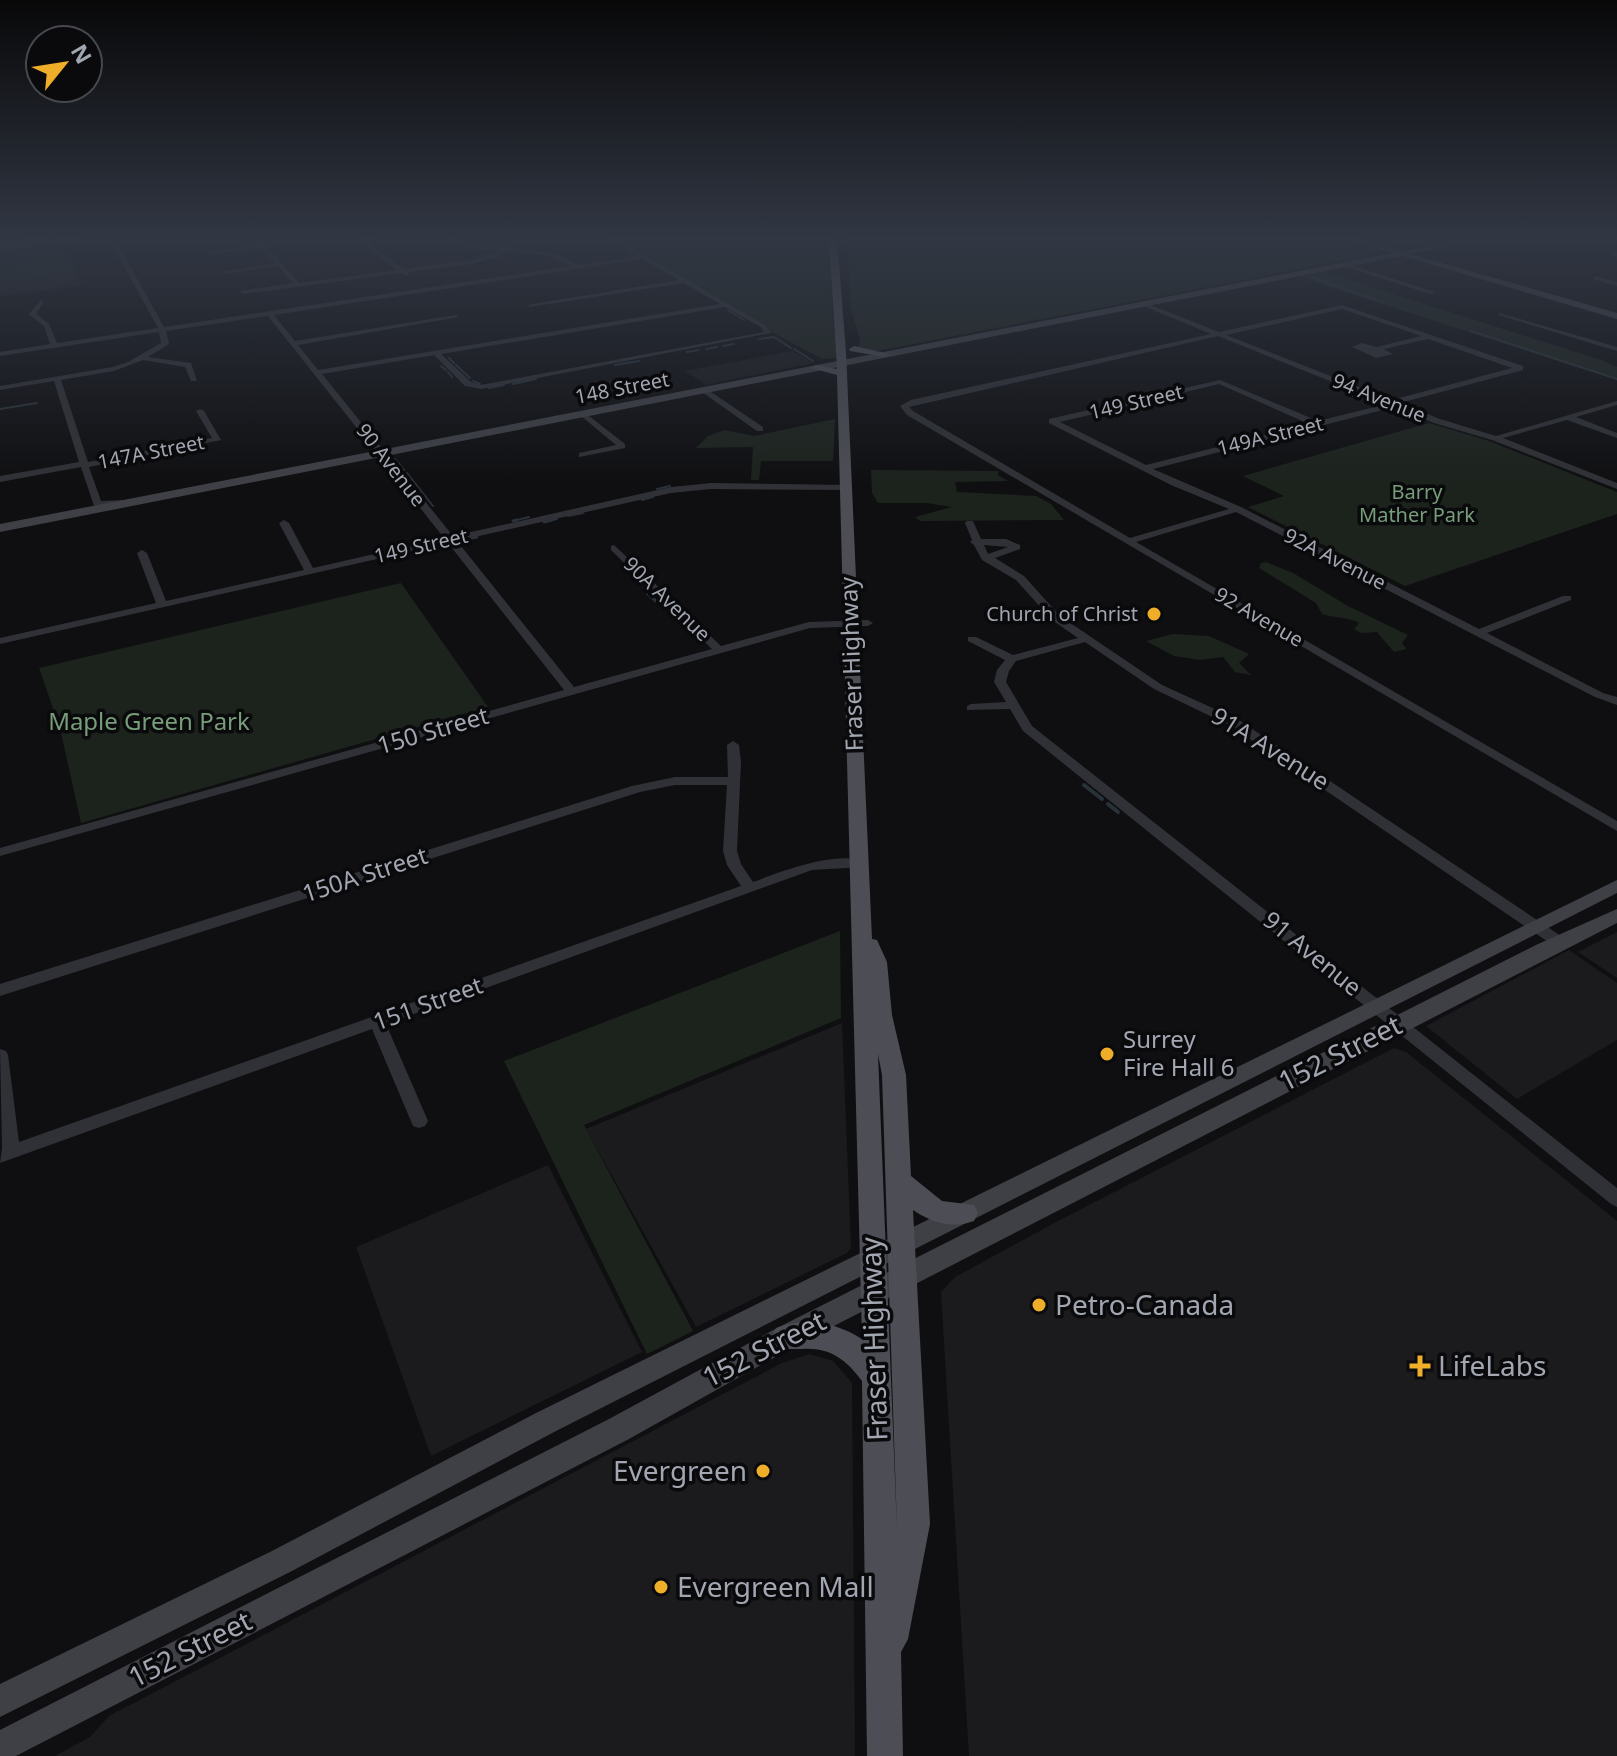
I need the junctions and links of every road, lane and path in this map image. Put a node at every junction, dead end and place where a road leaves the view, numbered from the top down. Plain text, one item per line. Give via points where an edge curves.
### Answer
1 (41, 321) edge
2 (157, 321) edge
3 (223, 321) edge
4 (276, 321) edge
5 (432, 321) edge
6 (632, 321) edge
7 (750, 321) edge
8 (837, 321) edge
9 (851, 321) edge
10 (1056, 321) edge
11 (1186, 321) edge
12 (1282, 321) edge
13 (1382, 321) edge
14 (1524, 321) edge
15 (852, 326) dead end
16 (162, 330) junction
17 (1222, 335) junction
18 (1428, 337) junction
19 (295, 343) junction
20 (54, 346) junction
21 (1377, 349) dead end
22 (1617, 349) edge
23 (0, 354) edge
24 (437, 354) junction
25 (885, 354) joint
26 (854, 355) joint
27 (142, 358) junction
28 (816, 368) joint
29 (842, 368) junction
30 (318, 372) junction
31 (57, 379) junction
32 (194, 379) dead end
33 (0, 388) edge
34 (705, 390) junction
35 (856, 390) dead end
36 (1617, 403) edge
37 (1394, 404) junction
38 (843, 407) junction
39 (200, 411) dead end
40 (584, 414) junction
41 (1567, 417) junction
42 (1052, 421) joint
43 (1317, 424) junction
44 (760, 429) dead end
45 (1617, 436) edge
46 (1495, 438) junction
47 (381, 453) junction
48 (582, 455) dead end
49 (84, 464) junction
50 (1145, 468) junction
51 (0, 479) edge
52 (1617, 486) edge
53 (846, 487) junction
54 (124, 503) junction
55 (1238, 509) junction
56 (284, 523) dead end
57 (970, 523) dead end
58 (0, 528) edge
59 (450, 539) junction
60 (1128, 541) junction
61 (975, 542) junction
62 (614, 548) dead end
63 (142, 553) dead end
64 (985, 558) junction
65 (310, 571) junction
66 (1553, 591) dead end
67 (162, 604) junction
68 (860, 623) junction
69 (1478, 633) junction
70 (972, 639) dead end
71 (1085, 639) junction
72 (0, 641) edge
73 (720, 651) junction
74 (1012, 659) junction
75 (572, 692) junction
76 (1617, 701) edge
77 (1012, 705) junction
78 (971, 708) dead end
79 (733, 745) dead end
80 (734, 781) junction
81 (1617, 827) edge
82 (0, 852) edge
83 (859, 864) junction
84 (1617, 886) edge
85 (750, 888) junction
86 (1617, 915) edge
87 (861, 922) junction
88 (1537, 927) junction
89 (1559, 942) junction
90 (0, 990) edge
91 (1377, 1007) junction
92 (377, 1022) junction
93 (1398, 1024) junction
94 (0, 1055) edge
95 (1177, 1107) junction
96 (419, 1121) dead end
97 (1196, 1127) junction
98 (5, 1154) edge
99 (898, 1179) junction
100 (1617, 1199) edge
101 (965, 1213) junction
102 (901, 1245) junction
103 (872, 1259) junction
104 (903, 1277) junction
105 (873, 1292) junction
106 (786, 1337) junction
107 (876, 1375) junction
108 (884, 1675) junction
109 (0, 1701) edge
110 (0, 1747) edge
111 (885, 1756) edge

1 - 20 street
2 - 16 street
3 - 16 street
4 - 19 street, 90 Avenue
5 - 19 street
6 - 24 street
7 - 24 street via 768,333 476,387
8 - 29 main road, Fraser Highway
9 - 15 main road
10 - 25 main road
11 - 17 street, 94 Avenue
12 - 17 street
13 - 18 street
14 - 22 street
16 - 20 street
16 - 27 street via 165,344
17 - 37 street, 94 Avenue
17 - 60 street, 92 Avenue via 904,406
18 - 21 street
18 - 37 street, 149A Street via 1520,368
19 - 30 street, 90 Avenue
20 - 23 street
24 - 30 street
25 - 26 main road
26 - 29 main road
27 - 31 street
27 - 32 street via 188,365
28 - 29 main road
28 - 34 main road, 148 Street
29 - 38 main road, Fraser Highway
30 - 47 street, 90 Avenue
31 - 33 street
31 - 49 street
34 - 40 main road, 148 Street
34 - 44 street
35 - 38 main road
36 - 41 street
37 - 43 street, 149A Street
37 - 46 street, 94 Avenue
38 - 53 main road, Fraser Highway
39 - 49 street, 147A Street via 217,440
40 - 47 main road, 148 Street
40 - 48 street via 622,446
41 - 45 street
41 - 46 street
42 - 43 street, 149 Street via 1220,382
42 - 50 street, 92A Avenue
43 - 50 street, 149A Street
46 - 52 street, 94 Avenue
47 - 54 main road, 148 Street
47 - 59 street, 90 Avenue
49 - 51 street, 147A Street
49 - 54 street via 97,504
50 - 55 street, 92A Avenue
53 - 59 street, 149 Street via 691,487
53 - 68 main road, Fraser Highway
54 - 58 main road, 148 Street
55 - 60 street
55 - 69 street, 92A Avenue
56 - 65 street
57 - 61 street, 91A Avenue
59 - 65 street, 149 Street
59 - 75 street, 90 Avenue
60 - 81 street, 92 Avenue
61 - 64 street, 91A Avenue
61 - 64 street via 1017,547
62 - 73 street, 90A Avenue
63 - 67 street
64 - 71 street, 91A Avenue via 1020,578 1045,609
65 - 67 street, 149 Street
66 - 69 street via 1567,598
67 - 72 street, 149 Street
68 - 73 street, 150 Street via 816,624
68 - 83 main road, Fraser Highway
69 - 76 street, 92A Avenue
70 - 74 street
71 - 74 street
71 - 88 street, 91A Avenue via 1158,687 1235,723
73 - 75 street, 150 Street
74 - 77 street via 1000,682
75 - 82 street, 150 Street
77 - 78 street
77 - 91 street, 91 Avenue via 1027,728
79 - 80 street
80 - 85 street via 730,851
80 - 90 street, 150A Street via 675,781 637,789
83 - 85 street, 151 Street via 811,866
83 - 87 main road, Fraser Highway
84 - 88 main road, 152 Street
85 - 92 street, 151 Street
86 - 89 main road, 152 Street
87 - 99 main road, Fraser Highway via 878,977 894,1075
87 - 103 main road, Fraser Highway
88 - 89 street, 91A Avenue
88 - 91 main road, 152 Street
89 - 93 main road, 152 Street
91 - 93 street, 91 Avenue
91 - 95 main road, 152 Street
92 - 96 street
92 - 98 street, 151 Street
93 - 97 main road, 152 Street
93 - 100 street, 91 Avenue
94 - 98 street
95 - 97 main road
95 - 101 main road, 152 Street
97 - 104 main road, 152 Street
99 - 101 main road via 926,1206 953,1215
99 - 102 main road, Fraser Highway
101 - 102 main road, 152 Street
102 - 103 main road, 152 Street
102 - 104 main road, Fraser Highway
103 - 105 main road, Fraser Highway
103 - 109 main road, 152 Street
104 - 105 main road, 152 Street
104 - 108 main road, Fraser Highway via 914,1524
105 - 106 main road, 152 Street
105 - 107 main road, Fraser Highway
106 - 107 main road via 834,1338
106 - 110 main road, 152 Street via 619,1429
107 - 108 main road, Fraser Highway
108 - 111 main road, Fraser Highway

